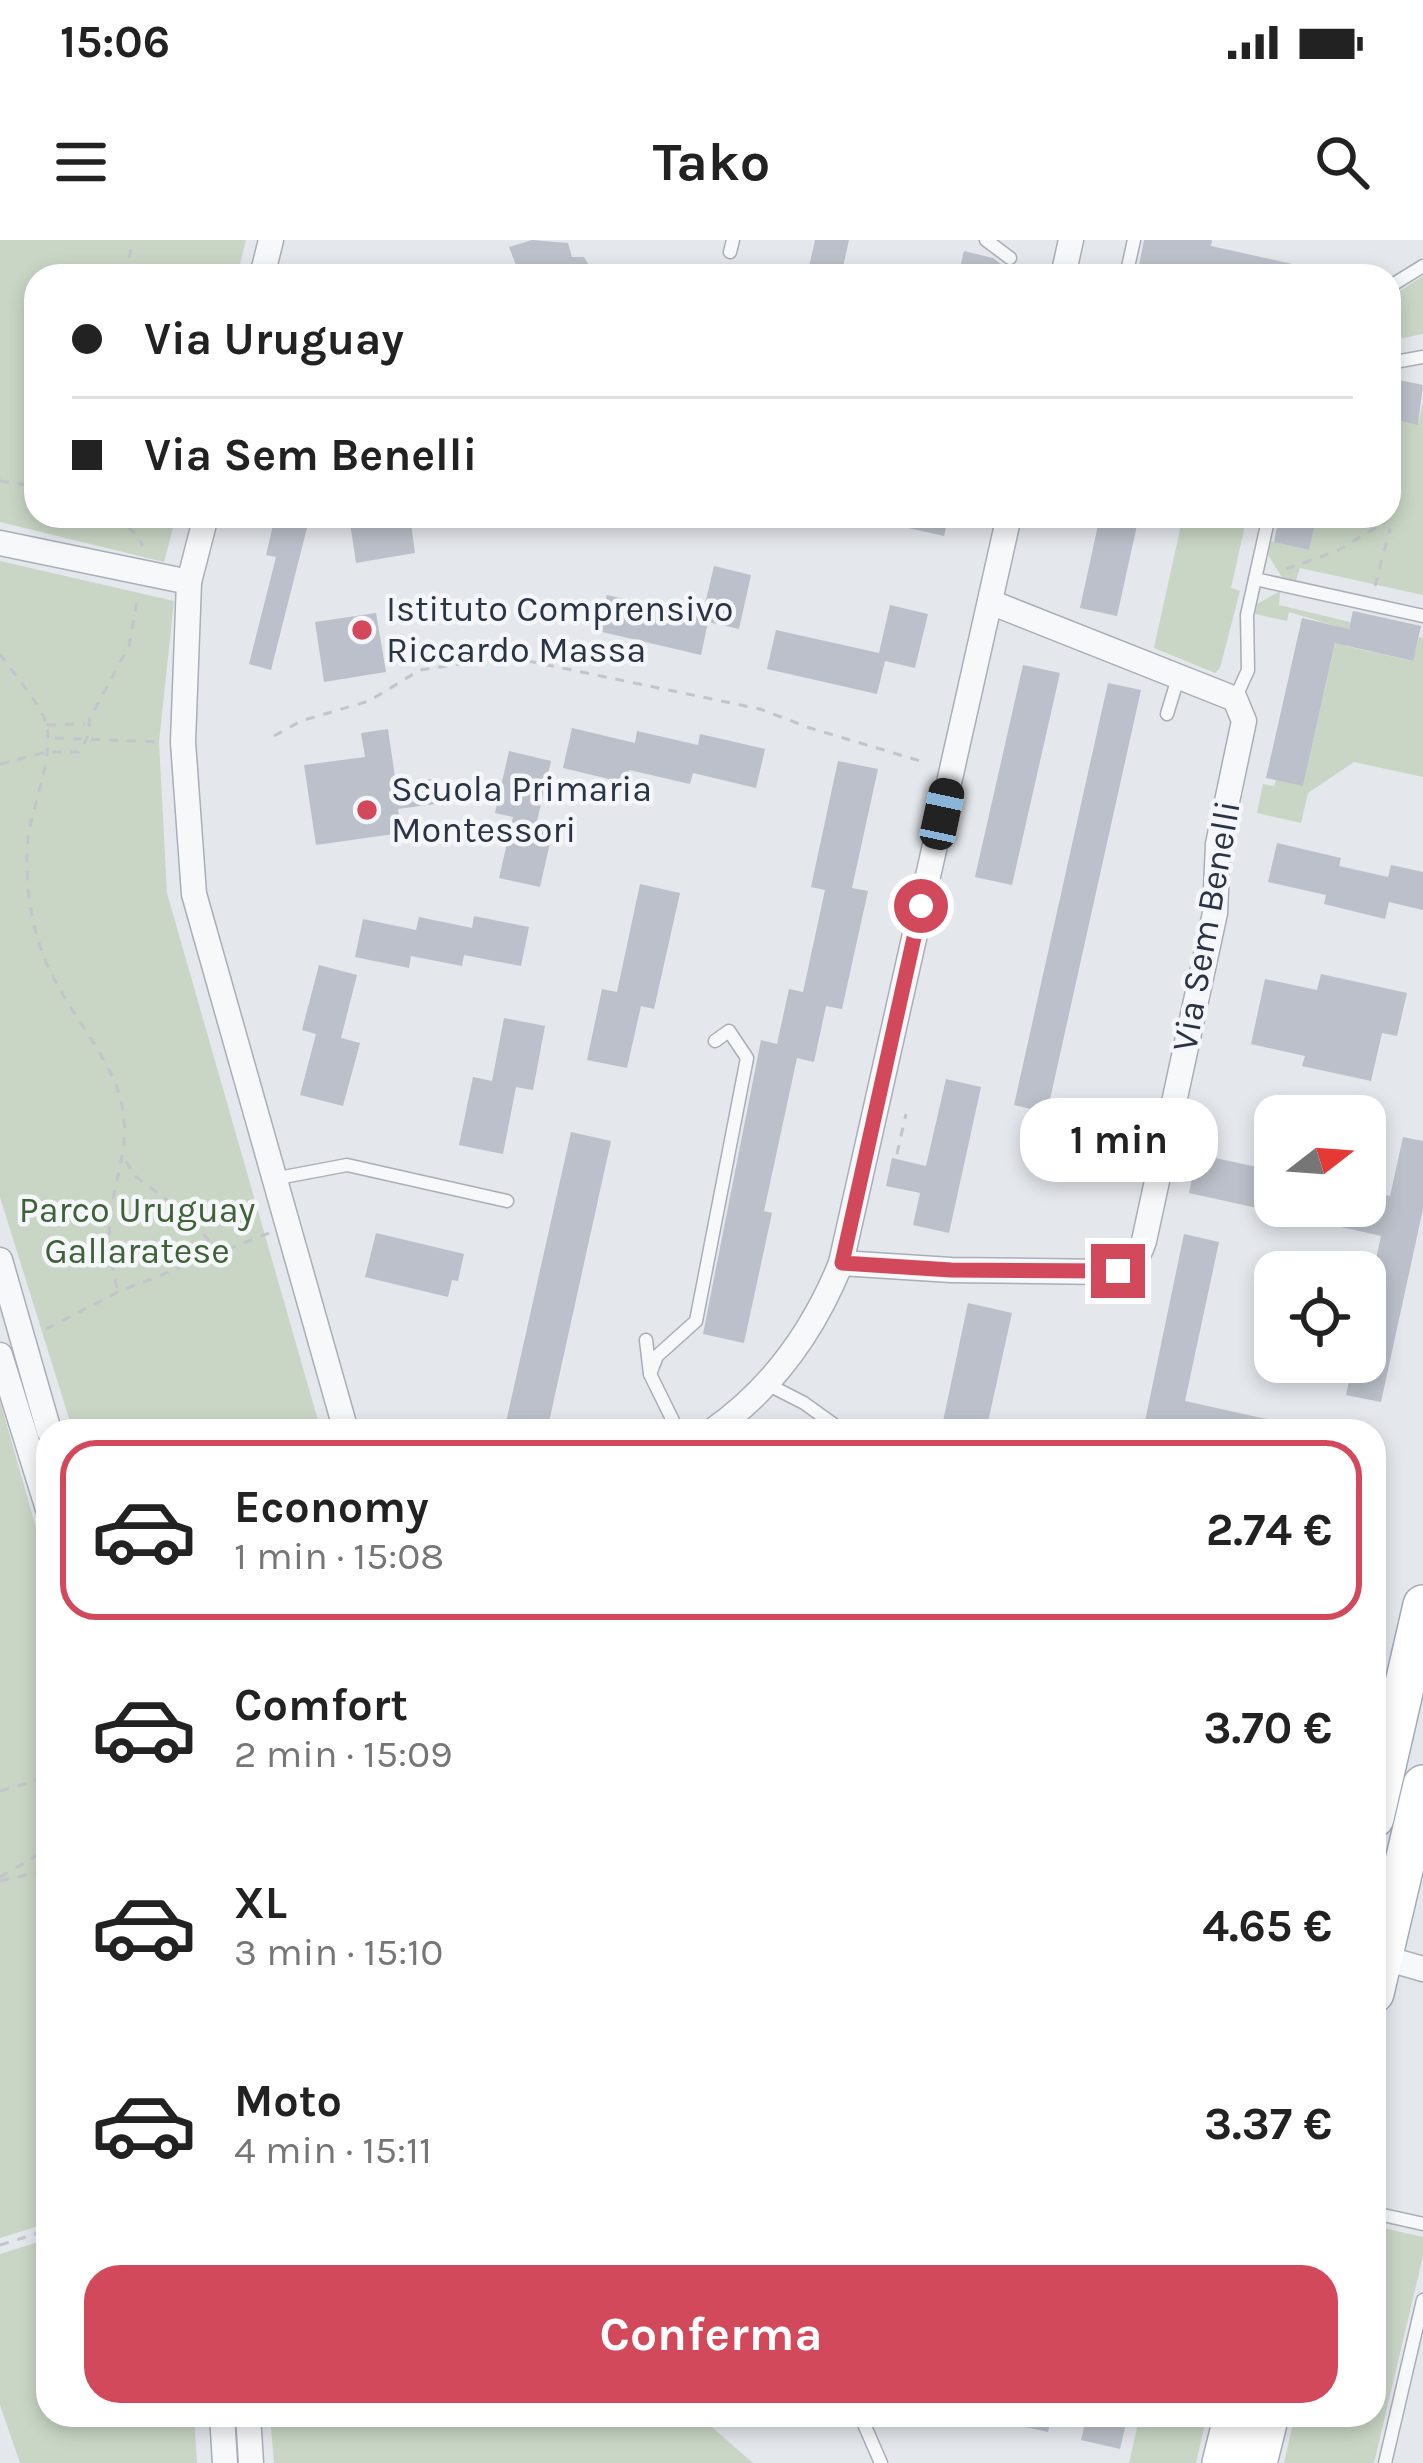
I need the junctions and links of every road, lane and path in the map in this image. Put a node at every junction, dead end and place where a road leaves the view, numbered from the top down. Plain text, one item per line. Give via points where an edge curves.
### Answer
1 (986, 240) edge
2 (1010, 258) dead end
3 (129, 528) edge
4 (203, 528) edge
5 (1006, 528) edge
6 (1266, 528) edge
7 (1376, 528) edge
8 (1390, 529) dead end
9 (0, 542) edge
10 (145, 550) dead end
11 (1255, 579) junction
12 (190, 582) junction
13 (141, 590) dead end
14 (990, 602) junction
15 (1370, 604) junction
16 (1423, 616) edge
17 (0, 654) edge
18 (1178, 676) junction
19 (1235, 699) junction
20 (1167, 714) dead end
21 (87, 724) junction
22 (47, 725) junction
23 (274, 736) dead end
24 (56, 738) dead end
25 (87, 738) junction
26 (164, 742) dead end
27 (46, 752) junction
28 (0, 764) edge
29 (952, 769) junction
30 (715, 1041) dead end
31 (906, 1114) dead end
32 (1078, 1133) dead end
33 (1163, 1151) junction
34 (124, 1153) junction
35 (897, 1154) dead end
36 (272, 1179) junction
37 (508, 1201) dead end
38 (268, 1233) dead end
39 (217, 1253) junction
40 (0, 1260) edge
41 (842, 1263) junction
42 (118, 1292) junction
43 (7, 1309) edge
44 (39, 1332) dead end
45 (646, 1340) dead end
46 (0, 1355) edge
47 (650, 1374) junction
48 (767, 1384) junction
49 (45, 1419) edge
50 (342, 1419) edge
51 (672, 1419) edge
52 (729, 1419) edge
53 (827, 1419) edge
54 (36, 1470) edge
55 (1423, 1605) edge
56 (1386, 1765) edge
57 (36, 1781) edge
58 (1423, 1785) edge
59 (0, 1791) edge
60 (36, 1856) edge
61 (36, 1872) edge
62 (0, 1879) edge
63 (1386, 1932) edge
64 (1386, 1968) edge
65 (1423, 1969) edge
66 (1386, 2215) edge
67 (1423, 2224) edge
68 (36, 2234) edge
69 (0, 2245) edge
70 (1423, 2300) edge
71 (223, 2427) edge
72 (249, 2427) edge
73 (865, 2427) edge
74 (1231, 2427) edge
75 (1266, 2427) edge
76 (225, 2463) edge
77 (251, 2463) edge
78 (881, 2463) edge
79 (1222, 2463) edge
80 (1257, 2463) edge
81 (1385, 2463) edge

1 - 2 lane
3 - 10 path
4 - 12 street
5 - 14 street
6 - 11 lane
7 - 11 path via 1333,553
8 - 15 path
9 - 12 street
11 - 15 lane
11 - 19 lane via 1248,670
12 - 36 street via 182,765 194,894
13 - 21 path via 129,646
14 - 18 street
14 - 29 street
15 - 16 lane
17 - 22 path
18 - 19 street
18 - 20 lane
19 - 33 street, Via Sem Benelli via 1244,722 1218,844 1218,895
21 - 22 path
21 - 25 path
22 - 27 path
23 - 29 path via 369,700 420,670 509,657 760,709
24 - 25 path
25 - 26 path
25 - 27 path via 79,752
27 - 28 path
27 - 34 path via 28,836 38,939 53,981 116,1084
29 - 41 street
30 - 47 lane via 729,1031 747,1058 696,1322 657,1356
31 - 35 path
32 - 33 lane
33 - 41 street, Via Sem Benelli via 1144,1240 1128,1268
34 - 39 path via 128,1168 194,1220
34 - 42 path via 110,1224
36 - 37 lane via 347,1165
36 - 50 street
38 - 39 path
39 - 42 path
40 - 43 street
41 - 48 street
42 - 44 path
43 - 49 street
45 - 47 lane
46 - 54 street
47 - 51 lane
48 - 52 street
48 - 53 lane
55 - 56 main road
57 - 59 path
58 - 63 main road
60 - 62 path
61 - 62 path
64 - 65 street
66 - 67 lane
68 - 69 path
70 - 81 lane
71 - 76 street
72 - 77 street
73 - 78 lane
74 - 79 main road
75 - 80 main road

